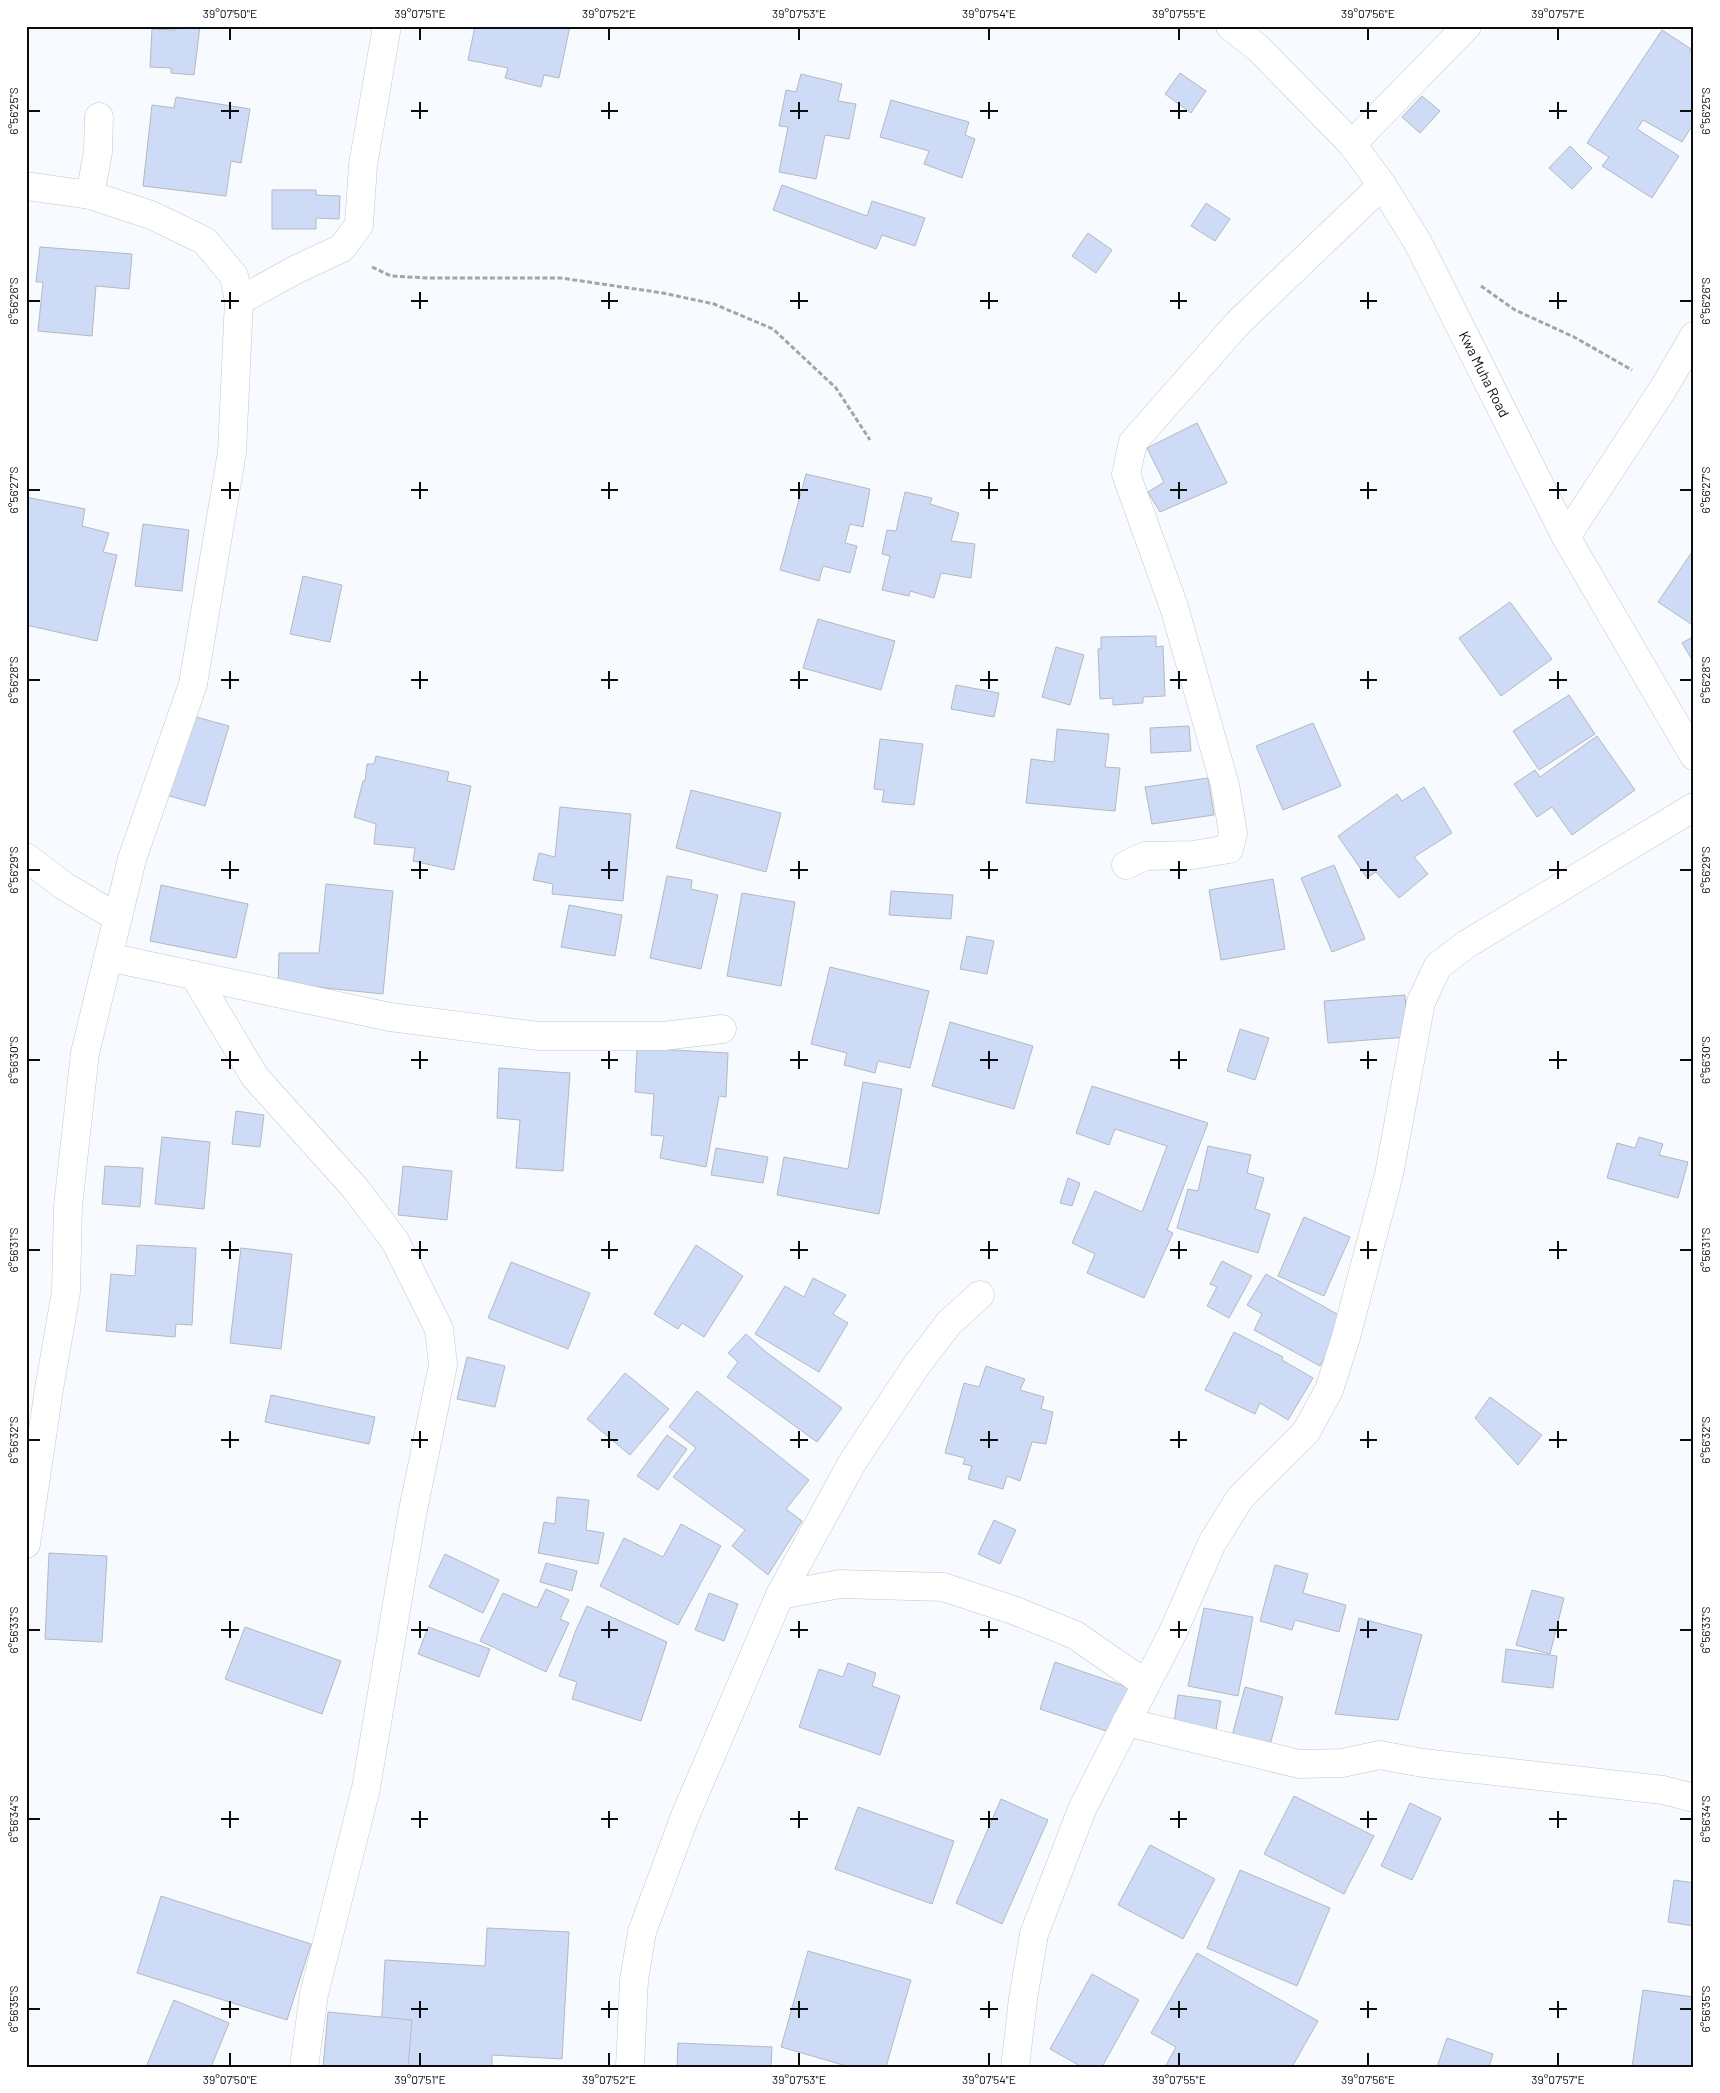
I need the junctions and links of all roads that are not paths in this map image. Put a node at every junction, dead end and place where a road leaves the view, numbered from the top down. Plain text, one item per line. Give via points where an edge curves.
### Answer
1 (387, 26) edge
2 (1230, 26) edge
3 (1466, 26) edge
4 (99, 117) dead end
5 (1352, 144) junction
6 (1382, 185) junction
7 (26, 186) edge
8 (90, 195) junction
9 (239, 302) junction
10 (1694, 336) edge
11 (1566, 537) junction
12 (1694, 756) edge
13 (1694, 807) edge
14 (26, 857) edge
15 (1126, 865) dead end
16 (118, 918) junction
17 (108, 957) junction
18 (194, 976) junction
19 (722, 1029) dead end
20 (980, 1295) dead end
21 (26, 1544) edge
22 (780, 1595) junction
23 (1146, 1684) junction
24 (1126, 1722) junction
25 (1694, 1798) edge
26 (304, 2067) edge
27 (630, 2067) edge
28 (1015, 2067) edge

1 - 9 street via 363,166 359,225 342,248
2 - 5 street, Kwa Muha Road via 1259,49
3 - 5 street
4 - 8 street via 98,152
5 - 6 street, Kwa Muha Road
6 - 11 street, Kwa Muha Road via 1417,241
6 - 15 street via 1238,323 1133,442 1126,474 1191,663 1225,785 1233,833 1229,849 1193,855 1146,856
7 - 8 street
8 - 9 street via 151,215 205,241 234,276
9 - 16 street via 232,452 193,684 132,859
10 - 11 street
11 - 12 street, Kwa Muha Road
13 - 23 street via 1467,944 1438,966 1421,1002 1389,1174 1329,1390 1306,1432 1240,1498 1212,1543 1174,1632
14 - 16 street via 64,886
16 - 17 street
17 - 18 street
17 - 21 street via 85,1053 68,1206 66,1292
18 - 19 street via 390,1017 539,1036 663,1036
18 - 26 street via 255,1077 354,1188 396,1241 439,1329 443,1365 412,1516 366,1788 314,1994
20 - 22 street via 949,1323 916,1366 852,1464
22 - 23 street via 840,1584 943,1587 1075,1635
22 - 27 street via 685,1816 642,1932 634,1980
23 - 24 street
24 - 25 street via 1299,1764 1342,1763 1380,1755 1424,1763 1662,1790
24 - 28 street via 1083,1807 1034,1934

